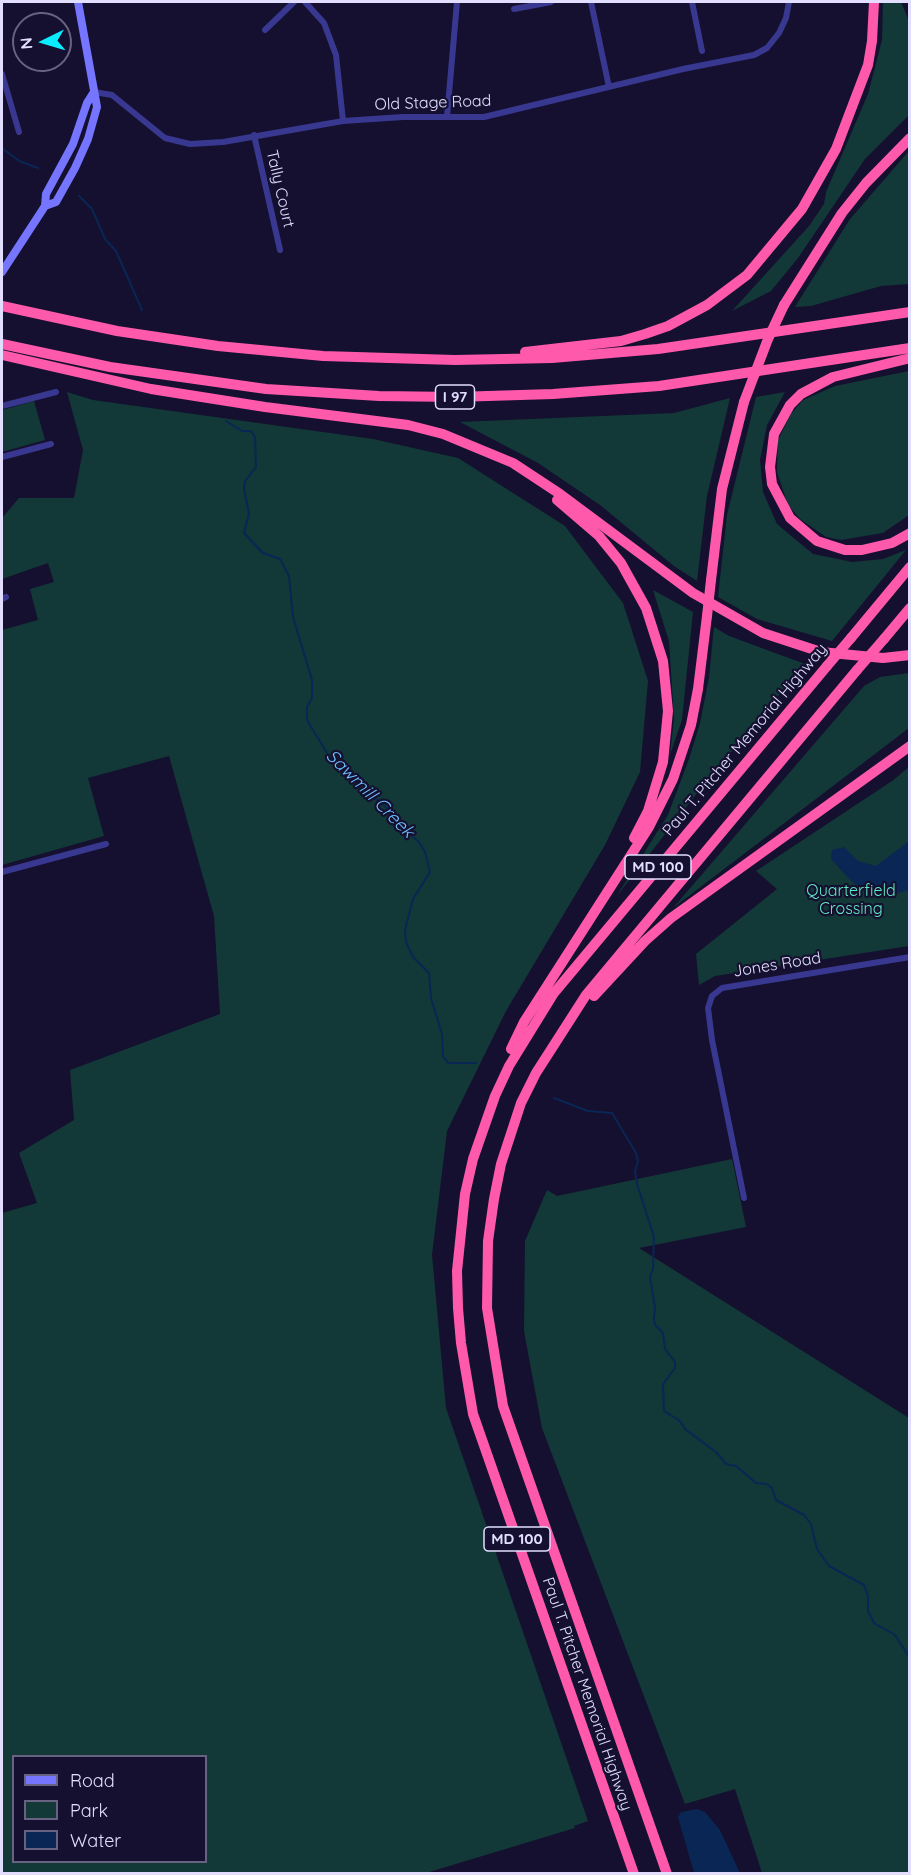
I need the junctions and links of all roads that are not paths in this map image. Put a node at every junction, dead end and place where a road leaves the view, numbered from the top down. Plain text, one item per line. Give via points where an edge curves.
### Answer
1 (78, 2) edge
2 (294, 2) edge
3 (305, 2) edge
4 (457, 2) edge
5 (551, 2) edge
6 (591, 2) edge
7 (692, 2) edge
8 (789, 2) edge
9 (874, 2) edge
10 (514, 9) dead end
11 (265, 30) dead end
12 (702, 51) dead end
13 (2, 74) edge
14 (609, 87) junction
15 (94, 92) junction
16 (447, 117) junction
17 (343, 122) junction
18 (19, 132) dead end
19 (254, 135) junction
20 (909, 138) edge
21 (45, 206) junction
22 (280, 250) dead end
23 (2, 272) edge
24 (2, 306) edge
25 (909, 312) edge
26 (2, 344) edge
27 (909, 348) edge
28 (2, 355) edge
29 (909, 358) edge
30 (455, 360) junction
31 (56, 392) dead end
32 (2, 406) edge
33 (51, 444) dead end
34 (2, 457) edge
35 (513, 463) junction
36 (909, 533) edge
37 (909, 567) edge
38 (909, 608) edge
39 (909, 655) edge
40 (909, 746) edge
41 (106, 844) dead end
42 (2, 872) edge
43 (611, 886) junction
44 (909, 957) edge
45 (568, 1025) junction
46 (484, 1122) junction
47 (744, 1198) dead end
48 (634, 1874) edge
49 (667, 1874) edge

1 - 15 street
2 - 11 street
3 - 17 street via 324,23 336,55
4 - 16 street
5 - 10 street
6 - 14 street
7 - 12 street
8 - 14 street, Old Stage Road via 779,33 754,56
9 - 30 highway via 868,65 836,149 802,209 747,275 689,315 621,341
13 - 18 street
14 - 16 street, Old Stage Road via 502,113
15 - 19 street, Old Stage Road via 112,95 154,132 176,142 223,142
15 - 21 street via 73,144 46,194
15 - 21 street via 97,107 82,152 56,202
16 - 17 street, Old Stage Road
17 - 19 street, Old Stage Road
19 - 22 street, Tally Court
20 - 43 highway, bridge via 842,213 784,305 768,339 744,402 722,489 698,689 683,753 661,804
21 - 23 street
24 - 30 highway via 117,331 218,346 323,356
25 - 30 highway via 658,349 552,358
26 - 27 highway, I 97 via 132,371 266,389 455,397 659,386
28 - 35 highway via 161,391 408,425 443,434
29 - 36 highway via 834,377 801,394 774,434 770,467 772,484 790,518 817,541 845,550 862,550 892,543
31 - 32 street
33 - 34 street
35 - 39 highway via 693,592 763,633 821,652 884,658
35 - 43 highway via 599,536 621,563 646,608 663,661 668,711 663,762 648,811
37 - 46 highway, Paul T. Pitcher Memorial Highway / MD 100, bridge via 554,993 509,1066
38 - 45 highway, Paul T. Pitcher Memorial Highway / MD 100, bridge via 605,970
40 - 45 highway via 672,918 612,975
41 - 42 street
43 - 46 highway via 524,1023 503,1065
44 - 47 street, Jones Road via 722,988 712,996 709,1021
45 - 49 highway, Paul T. Pitcher Memorial Highway / MD 100 via 521,1103 501,1164 488,1241 490,1340 513,1438
46 - 48 highway, Paul T. Pitcher Memorial Highway / MD 100 via 465,1194 457,1271 466,1382 484,1446

